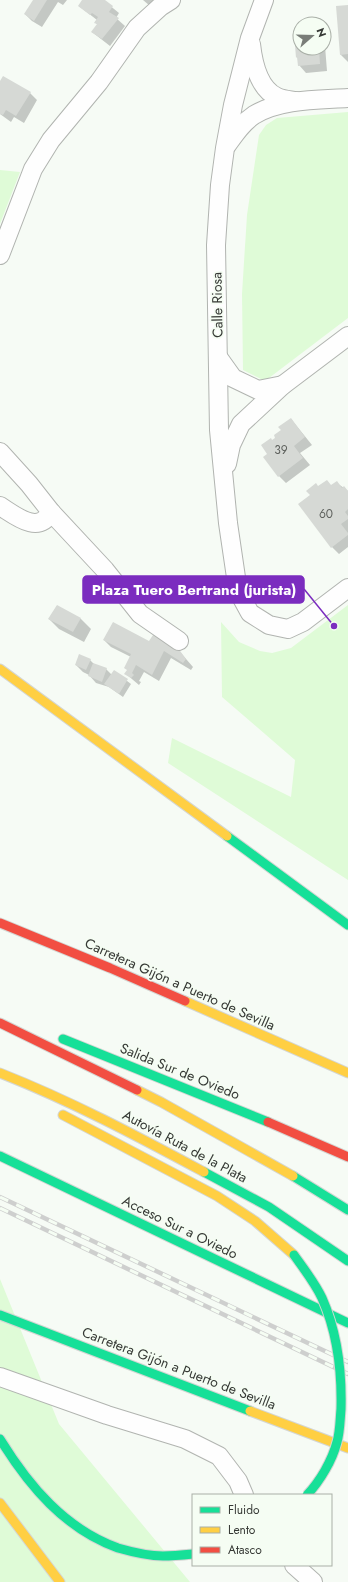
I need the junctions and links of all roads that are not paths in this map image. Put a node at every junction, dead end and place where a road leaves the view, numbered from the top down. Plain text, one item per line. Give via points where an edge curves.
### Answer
1 (171, 0) edge
2 (264, 0) edge
3 (250, 38) junction
4 (348, 98) edge
5 (296, 101) junction
6 (225, 148) junction
7 (0, 255) edge
8 (348, 336) edge
9 (218, 357) junction
10 (283, 385) junction
11 (0, 452) edge
12 (224, 479) junction
13 (0, 506) edge
14 (51, 512) junction
15 (348, 588) edge
16 (179, 641) dead end
17 (0, 669) edge
18 (109, 750) junction
19 (237, 832) dead end
20 (0, 922) edge
21 (348, 925) edge
22 (0, 1014) edge
23 (15, 1020) dead end
24 (0, 1023) edge
25 (52, 1035) dead end
26 (0, 1073) edge
27 (348, 1073) edge
28 (0, 1081) edge
29 (14, 1089) dead end
30 (56, 1111) dead end
31 (0, 1156) edge
32 (348, 1157) edge
33 (348, 1210) edge
34 (348, 1261) edge
35 (0, 1315) edge
36 (348, 1323) edge
37 (0, 1378) edge
38 (0, 1439) edge
39 (348, 1448) edge
40 (244, 1494) edge
41 (308, 1494) edge
42 (0, 1503) edge
43 (192, 1554) edge
44 (295, 1566) edge
45 (60, 1582) edge
46 (313, 1582) edge

1 - 7 street via 137,28 32,169
2 - 3 street, Calle Riosa
3 - 5 street via 254,64 266,89 277,97
3 - 6 street, Calle Riosa
4 - 5 street
5 - 6 street via 254,115 240,127
6 - 9 street, Calle Riosa via 216,245
8 - 10 street
9 - 10 street via 233,378 258,390
9 - 12 street, Calle Riosa via 219,430
10 - 12 street via 241,424 231,445
11 - 14 street
12 - 15 street, Calle Riosa via 238,591 250,613 270,625 288,629 303,622
13 - 14 street via 30,523 40,523 47,519
14 - 16 street via 88,551 140,614
17 - 18 highway
18 - 19 highway
18 - 21 highway
20 - 27 highway, Carretera Gijón a Puerto de Sevilla
22 - 23 highway
24 - 33 highway, Autovía Ruta de la Plata via 161,1102 295,1177
25 - 32 highway, Salida Sur de Oviedo via 288,1130
26 - 34 highway, Autovía Ruta de la Plata via 46,1091 136,1135 268,1206
28 - 29 highway
30 - 41 highway, bridge via 217,1196 255,1221 294,1254 309,1272 330,1308 339,1331 347,1372 340,1435 322,1475
31 - 36 highway, Acceso Sur a Oviedo
35 - 39 highway, Carretera Gijón a Puerto de Sevilla
37 - 40 street via 184,1439 219,1456 238,1481
38 - 43 highway via 40,1494 62,1517 86,1534 108,1545 139,1553
42 - 45 highway
44 - 46 street

